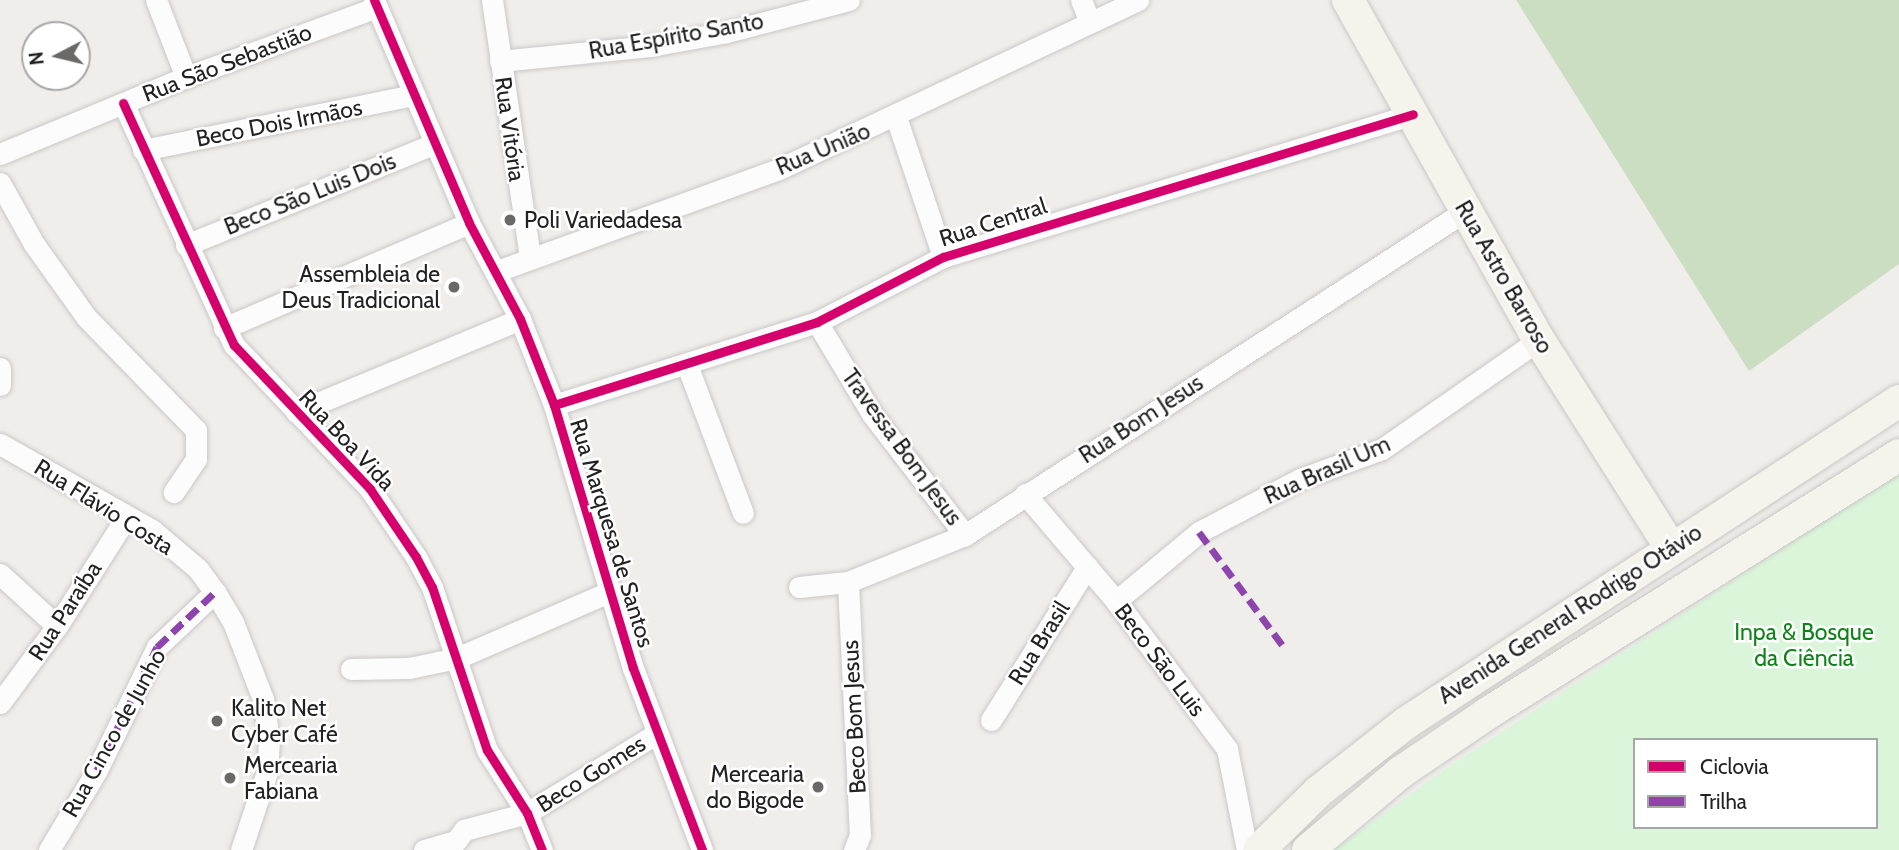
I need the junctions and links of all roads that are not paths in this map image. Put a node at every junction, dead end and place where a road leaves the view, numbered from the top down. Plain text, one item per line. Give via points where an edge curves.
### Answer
1 (156, 0) edge
2 (492, 0) edge
3 (849, 0) edge
4 (1081, 0) edge
5 (1138, 0) edge
6 (1348, 0) edge
7 (375, 3) edge
8 (1089, 20) junction
9 (500, 61) junction
10 (186, 77) junction
11 (414, 95) junction
12 (123, 103) junction
13 (1413, 114) junction
14 (896, 117) junction
15 (433, 144) junction
16 (144, 150) junction
17 (0, 154) edge
18 (0, 183) edge
19 (1465, 211) junction
20 (469, 223) junction
21 (186, 245) junction
22 (943, 257) junction
23 (530, 258) junction
24 (497, 271) junction
25 (520, 319) junction
26 (817, 323) junction
27 (224, 328) junction
28 (1539, 340) junction
29 (687, 365) junction
30 (0, 368) edge
31 (0, 385) edge
32 (1899, 401) edge
33 (554, 405) junction
34 (296, 412) junction
35 (0, 444) edge
36 (1899, 455) edge
37 (174, 492) dead end
38 (1025, 494) junction
39 (743, 513) dead end
40 (127, 516) junction
41 (965, 535) junction
42 (1671, 548) junction
43 (1087, 567) junction
44 (0, 574) edge
45 (848, 582) junction
46 (799, 587) dead end
47 (215, 592) junction
48 (609, 592) junction
49 (1116, 601) junction
50 (57, 626) junction
51 (457, 658) junction
52 (351, 669) dead end
53 (0, 703) edge
54 (991, 720) dead end
55 (656, 734) junction
56 (527, 813) junction
57 (49, 850) edge
58 (241, 850) edge
59 (424, 850) edge
60 (542, 850) edge
61 (702, 850) edge
62 (854, 850) edge
63 (1247, 850) edge
64 (1259, 850) edge
65 (1308, 850) edge

1 - 10 street
2 - 9 street, Rua Vitória
3 - 9 street, Rua Espírito Santo via 727,32 650,46
4 - 8 street
5 - 8 street, Rua União
6 - 13 main road, Rua Astro Barroso
7 - 10 street, Rua São Sebastião
7 - 11 street, Rua Marquesa de Santos
8 - 14 street, Rua União
9 - 23 street, Rua Vitória
10 - 12 street, Rua São Sebastião
11 - 15 street, Rua Marquesa de Santos
11 - 16 street, Beco Dois Irmãos
12 - 16 street, Rua Boa Vida
12 - 17 street, Rua São Sebastião
13 - 19 main road, Rua Astro Barroso
13 - 22 street, Rua Central
14 - 22 street
14 - 23 street, Rua União via 779,169
15 - 20 street, Rua Marquesa de Santos
15 - 21 street, Beco São Luis Dois
16 - 21 street, Rua Boa Vida
18 - 37 street via 34,244 86,317 195,430 196,460
19 - 28 main road, Rua Astro Barroso
19 - 38 street, Rua Bom Jesus
20 - 24 street, Rua Marquesa de Santos
20 - 27 street
21 - 27 street, Rua Boa Vida
22 - 26 street, Rua Central
23 - 24 street, Rua União
24 - 25 street, Rua Marquesa de Santos
25 - 33 street, Rua Marquesa de Santos
25 - 34 street
26 - 29 street, Rua Central
26 - 41 street, Travessa Bom Jesus via 872,414
27 - 34 street, Rua Boa Vida
28 - 42 main road, Rua Astro Barroso
28 - 49 street, Rua Brasil Um via 1382,449 1300,479 1199,532
29 - 33 street, Rua Central
29 - 39 street
30 - 31 street
32 - 42 main road, Avenida General Rodrigo Otávio
33 - 48 street, Rua Marquesa de Santos
34 - 51 street, Rua Boa Vida via 393,519 432,587
35 - 40 street, Rua Flávio Costa
36 - 65 main road, Avenida General Rodrigo Otávio via 1488,713 1401,772
38 - 41 street, Rua Bom Jesus
38 - 43 street, Beco São Luis
40 - 47 street, Rua Flávio Costa via 175,549
40 - 50 street, Rua Paraíba
41 - 45 street, Rua Bom Jesus
42 - 64 main road, Avenida General Rodrigo Otávio via 1406,723 1318,792
43 - 49 street, Beco São Luis
43 - 54 street, Rua Brasil
44 - 50 street
45 - 46 street, Rua Bom Jesus
45 - 62 street, Beco Bom Jesus via 860,835
47 - 57 street, Rua Cinco de Junho via 157,647 97,770
47 - 58 street, Rua Flávio Costa via 263,699 269,739 267,772
48 - 51 street
48 - 55 street, Rua Marquesa de Santos
49 - 63 street, Beco São Luis via 1227,749
50 - 53 street, Rua Paraíba
51 - 52 street via 409,668
51 - 56 street, Rua Boa Vida via 487,750
55 - 56 street, Beco Gomes
55 - 61 street, Rua Marquesa de Santos
56 - 59 street, Beco Gomes via 464,830 456,841
56 - 60 street, Rua Boa Vida

